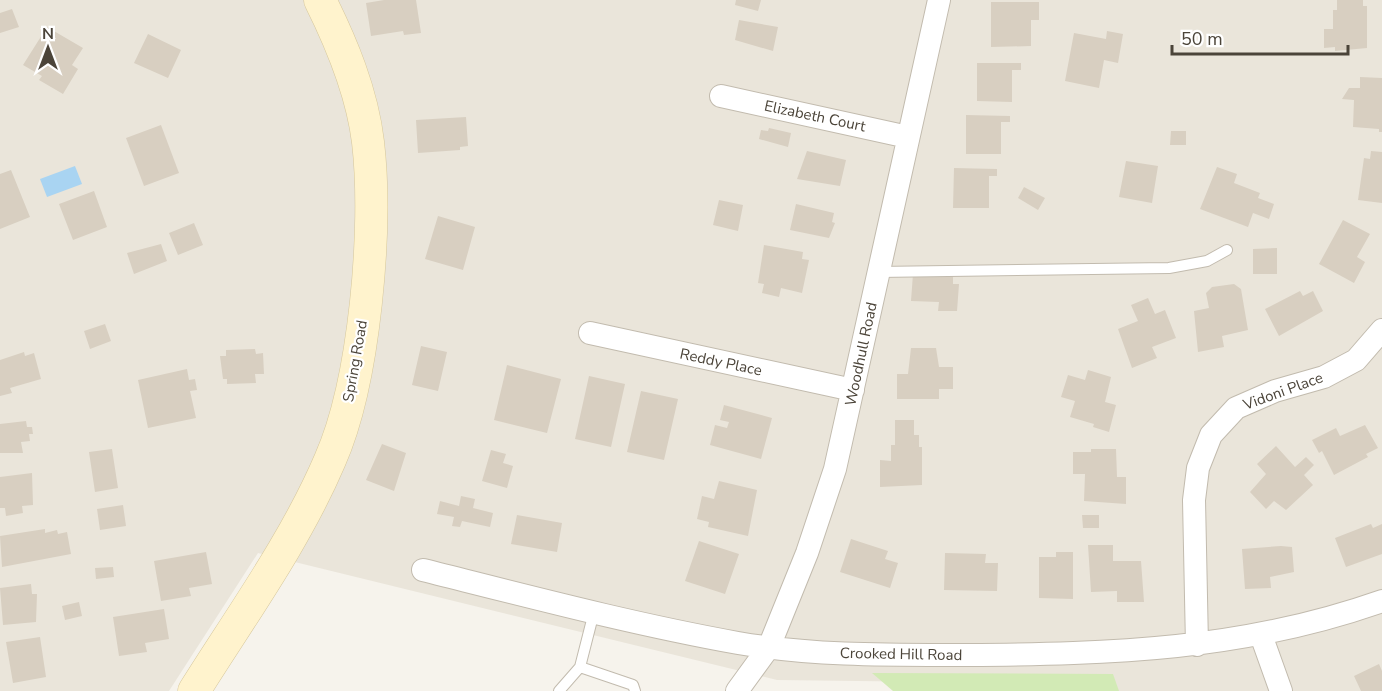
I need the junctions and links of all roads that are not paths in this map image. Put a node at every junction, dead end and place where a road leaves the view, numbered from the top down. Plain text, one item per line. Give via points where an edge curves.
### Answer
1 (320, 0) edge
2 (939, 0) edge
3 (721, 96) dead end
4 (908, 137) junction
5 (1227, 250) dead end
6 (878, 272) junction
7 (1382, 330) edge
8 (590, 333) dead end
9 (853, 390) junction
10 (423, 570) dead end
11 (1382, 601) edge
12 (594, 612) junction
13 (1261, 635) junction
14 (1197, 645) junction
15 (769, 647) junction
16 (580, 667) junction
17 (194, 691) edge
18 (560, 691) edge
19 (635, 691) edge
20 (737, 691) edge
21 (1281, 691) edge

1 - 17 main road, Spring Road via 354,79 368,140 372,205 359,346 332,457 308,508
2 - 4 street, Woodhull Road
3 - 4 street, Elizabeth Court
4 - 6 street, Woodhull Road
5 - 6 lane via 1207,261 1169,268
6 - 9 street, Woodhull Road
7 - 14 street, Vidoni Place via 1356,360 1324,377 1236,408 1211,435 1198,468 1194,500
8 - 9 street, Reddy Place
9 - 15 street, Woodhull Road via 824,501
10 - 12 street, Crooked Hill Road
11 - 13 street, Crooked Hill Road via 1335,618
12 - 15 street, Crooked Hill Road
12 - 16 lane
13 - 14 street, Crooked Hill Road
13 - 21 street
14 - 15 street, Crooked Hill Road via 1121,653 1000,655 850,655
15 - 20 street, Woodhull Road
16 - 18 lane
16 - 19 lane via 626,681

